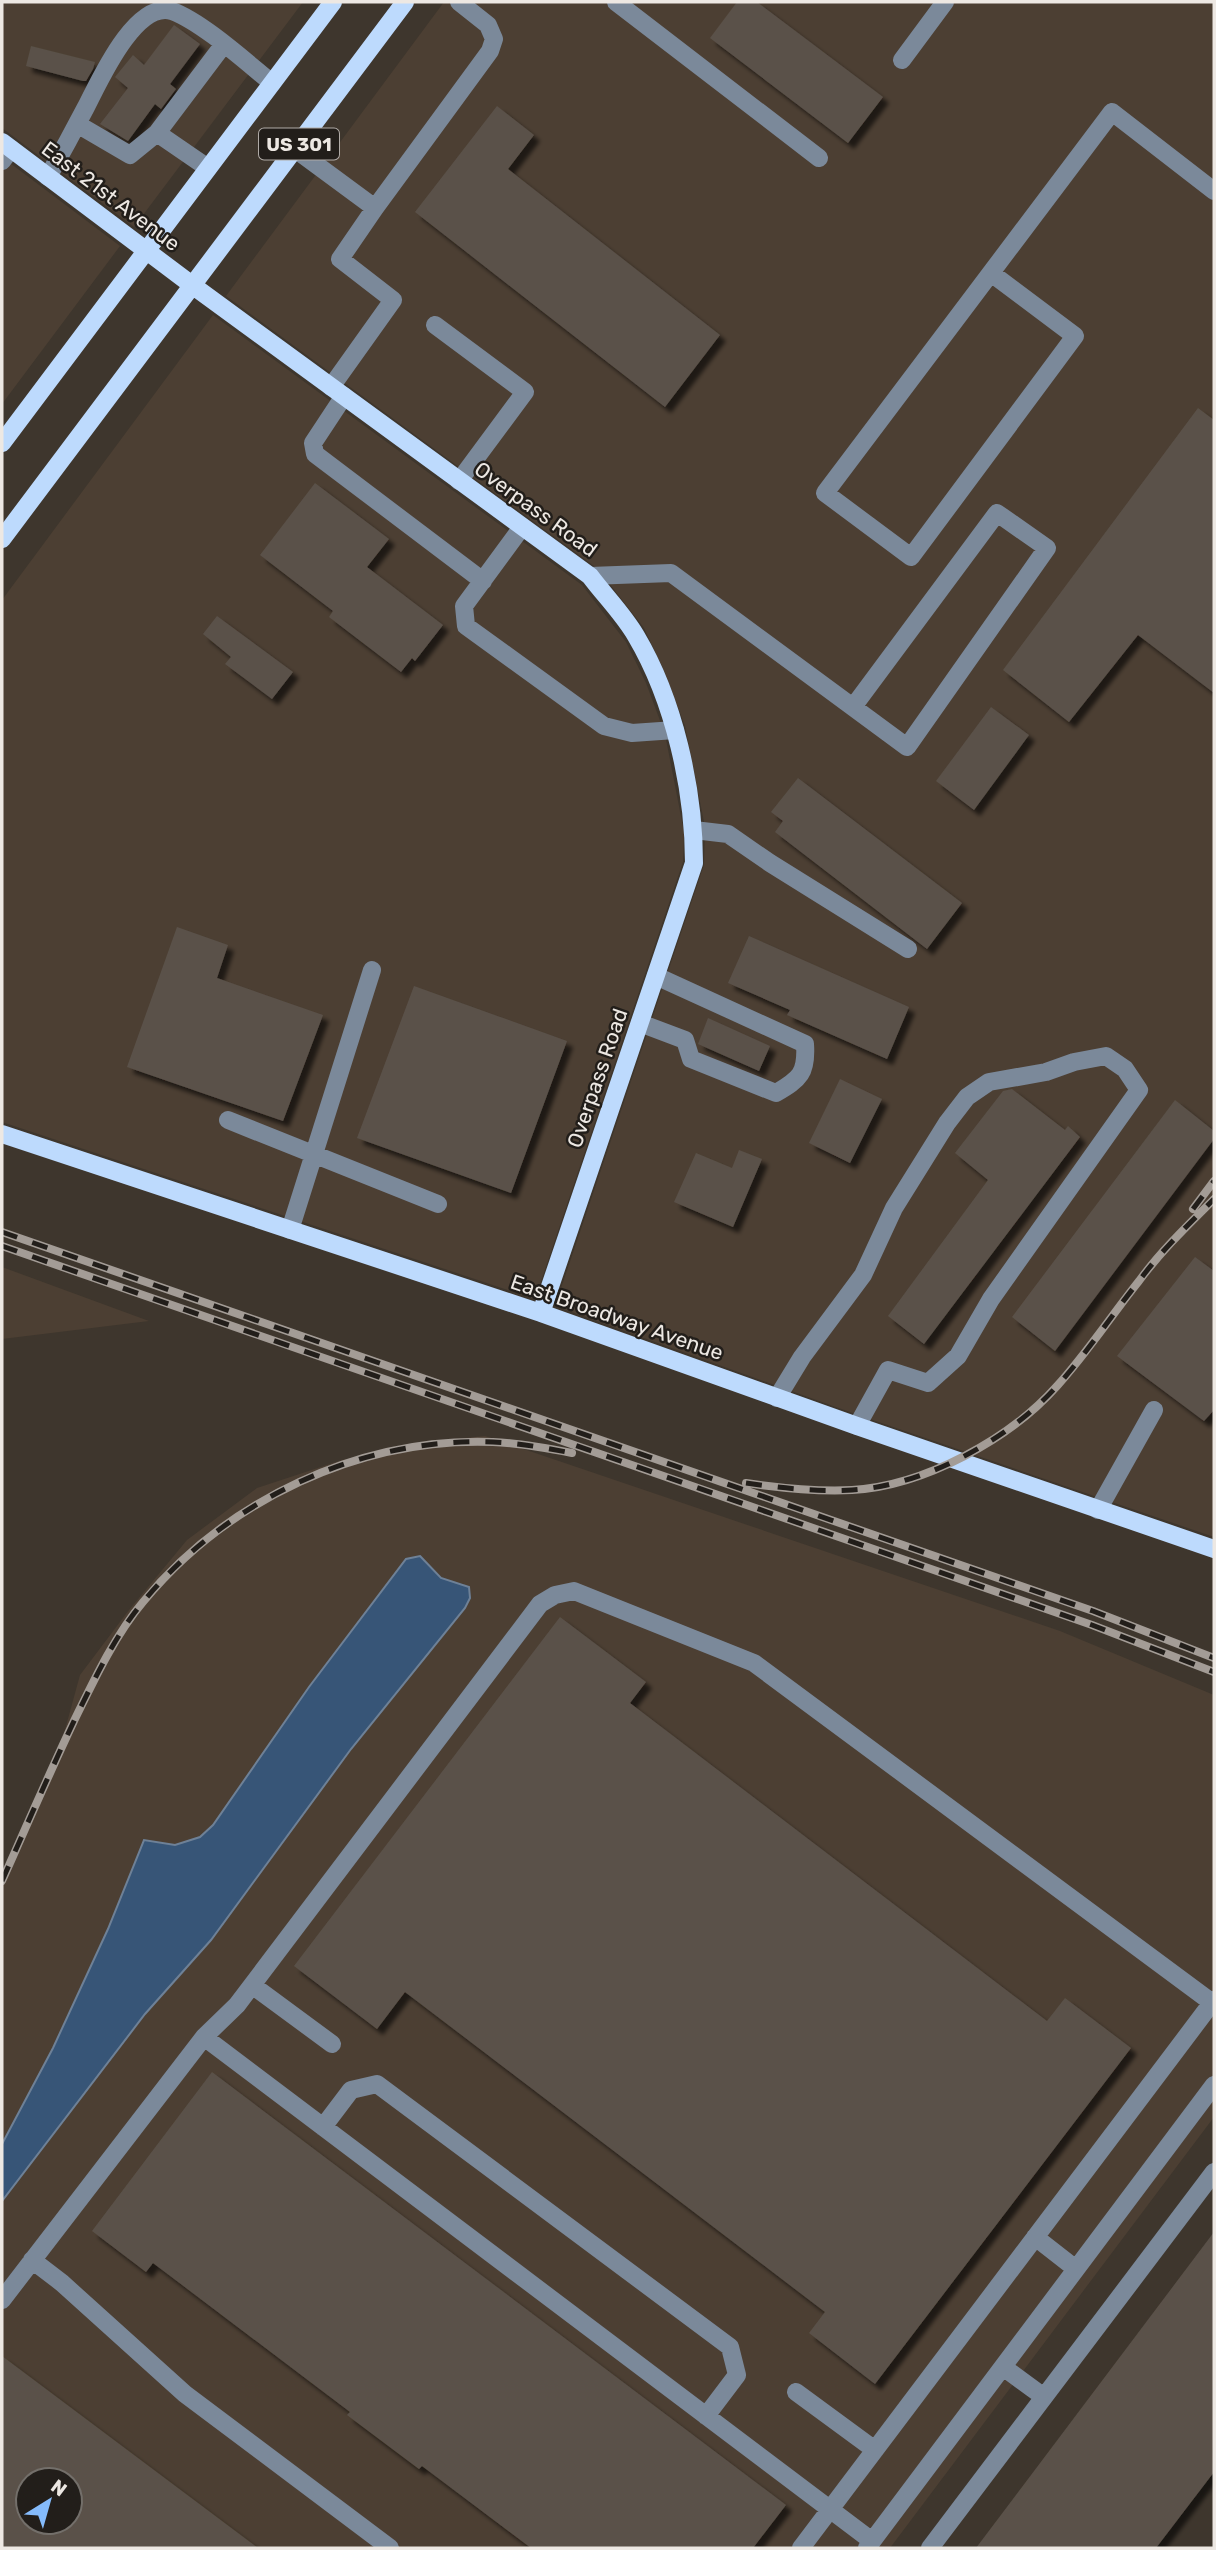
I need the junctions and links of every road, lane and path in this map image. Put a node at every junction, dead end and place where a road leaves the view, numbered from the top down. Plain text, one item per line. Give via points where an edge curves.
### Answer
1 (333, 2) edge
2 (405, 2) edge
3 (458, 2) edge
4 (617, 2) edge
5 (945, 2) edge
6 (223, 44) junction
7 (902, 60) dead end
8 (272, 83) junction
9 (77, 124) junction
10 (157, 133) junction
11 (295, 149) junction
12 (5, 151) edge
13 (819, 158) dead end
14 (208, 168) junction
15 (48, 177) junction
16 (1214, 191) edge
17 (375, 208) junction
18 (146, 250) junction
19 (990, 273) junction
20 (192, 285) junction
21 (435, 325) dead end
22 (337, 392) junction
23 (2, 443) edge
24 (459, 481) junction
25 (522, 527) junction
26 (2, 539) edge
27 (590, 576) junction
28 (483, 581) junction
29 (853, 707) junction
30 (675, 730) junction
31 (694, 830) junction
32 (908, 949) dead end
33 (373, 970) dead end
34 (656, 975) junction
35 (640, 1023) junction
36 (228, 1120) dead end
37 (2, 1134) edge
38 (313, 1156) junction
39 (438, 1204) dead end
40 (290, 1230) junction
41 (541, 1314) junction
42 (777, 1398) junction
43 (1154, 1410) dead end
44 (857, 1426) junction
45 (1098, 1510) junction
46 (1214, 1549) edge
47 (252, 1985) junction
48 (1214, 2002) edge
49 (204, 2037) junction
50 (331, 2044) dead end
51 (1214, 2085) edge
52 (323, 2127) junction
53 (1214, 2172) edge
54 (1035, 2238) junction
55 (33, 2260) junction
56 (1076, 2269) junction
57 (2, 2300) edge
58 (1003, 2367) junction
59 (796, 2392) dead end
60 (1044, 2398) junction
61 (706, 2416) junction
62 (875, 2450) junction
63 (830, 2510) junction
64 (870, 2545) edge
65 (390, 2548) edge
66 (801, 2548) edge
67 (930, 2548) edge

1 - 8 main road, US 301
2 - 11 main road, US 301
3 - 17 lane via 488,25 494,39 490,51
4 - 13 lane
5 - 7 lane
6 - 8 lane
6 - 9 lane via 171,10 155,10 130,30 97,80
6 - 10 lane
8 - 14 main road, US 301
9 - 10 lane via 130,155
9 - 15 lane
10 - 14 lane
11 - 17 lane
11 - 20 main road, US 301
12 - 15 main road, East 21st Avenue
14 - 18 main road, US 301
15 - 18 main road, East 21st Avenue
16 - 19 lane via 1112,112
17 - 22 lane via 340,259 393,300
18 - 20 main road, East 21st Avenue
18 - 23 main road, US 301
19 - 19 lane via 825,493 911,557 1075,336
20 - 22 main road, Overpass Road
20 - 26 main road, US 301
21 - 24 lane via 524,392
22 - 24 main road, Overpass Road
22 - 28 lane via 313,443 315,454
24 - 25 main road, Overpass Road
25 - 27 main road, Overpass Road
25 - 28 lane
27 - 29 lane via 671,573
27 - 30 main road, Overpass Road via 636,635
28 - 30 lane via 464,606 466,626 604,726 632,733
29 - 29 lane via 907,747 1047,548 997,513
30 - 31 main road, Overpass Road
31 - 32 lane via 728,834
31 - 34 main road, Overpass Road via 694,863
33 - 38 lane
34 - 35 main road, Overpass Road
34 - 35 lane via 806,1044 806,1060 797,1081 776,1093 691,1059 685,1040
35 - 41 main road, Overpass Road
36 - 38 lane
37 - 40 main road, East Broadway Avenue
38 - 39 lane
38 - 40 lane
40 - 41 main road, East Broadway Avenue
41 - 42 main road, East Broadway Avenue
42 - 44 main road, East Broadway Avenue
42 - 44 lane via 863,1275 894,1208 967,1097 989,1083 1106,1056 1125,1069 1139,1090 991,1299 958,1356 928,1383 888,1370
43 - 45 lane
44 - 45 main road, East Broadway Avenue
45 - 46 main road, East Broadway Avenue
47 - 48 lane via 540,1604 574,1591 754,1663
47 - 49 lane
47 - 50 lane
48 - 54 lane
49 - 52 lane
49 - 55 lane
51 - 56 lane
52 - 61 lane
52 - 61 lane via 351,2090 377,2084 730,2347 737,2375
53 - 60 lane
54 - 56 lane
54 - 62 lane
55 - 57 lane
55 - 65 lane via 185,2394
56 - 58 lane
58 - 60 lane
58 - 64 lane
59 - 62 lane
60 - 67 lane
61 - 63 lane
62 - 63 lane
63 - 64 lane
63 - 66 lane

